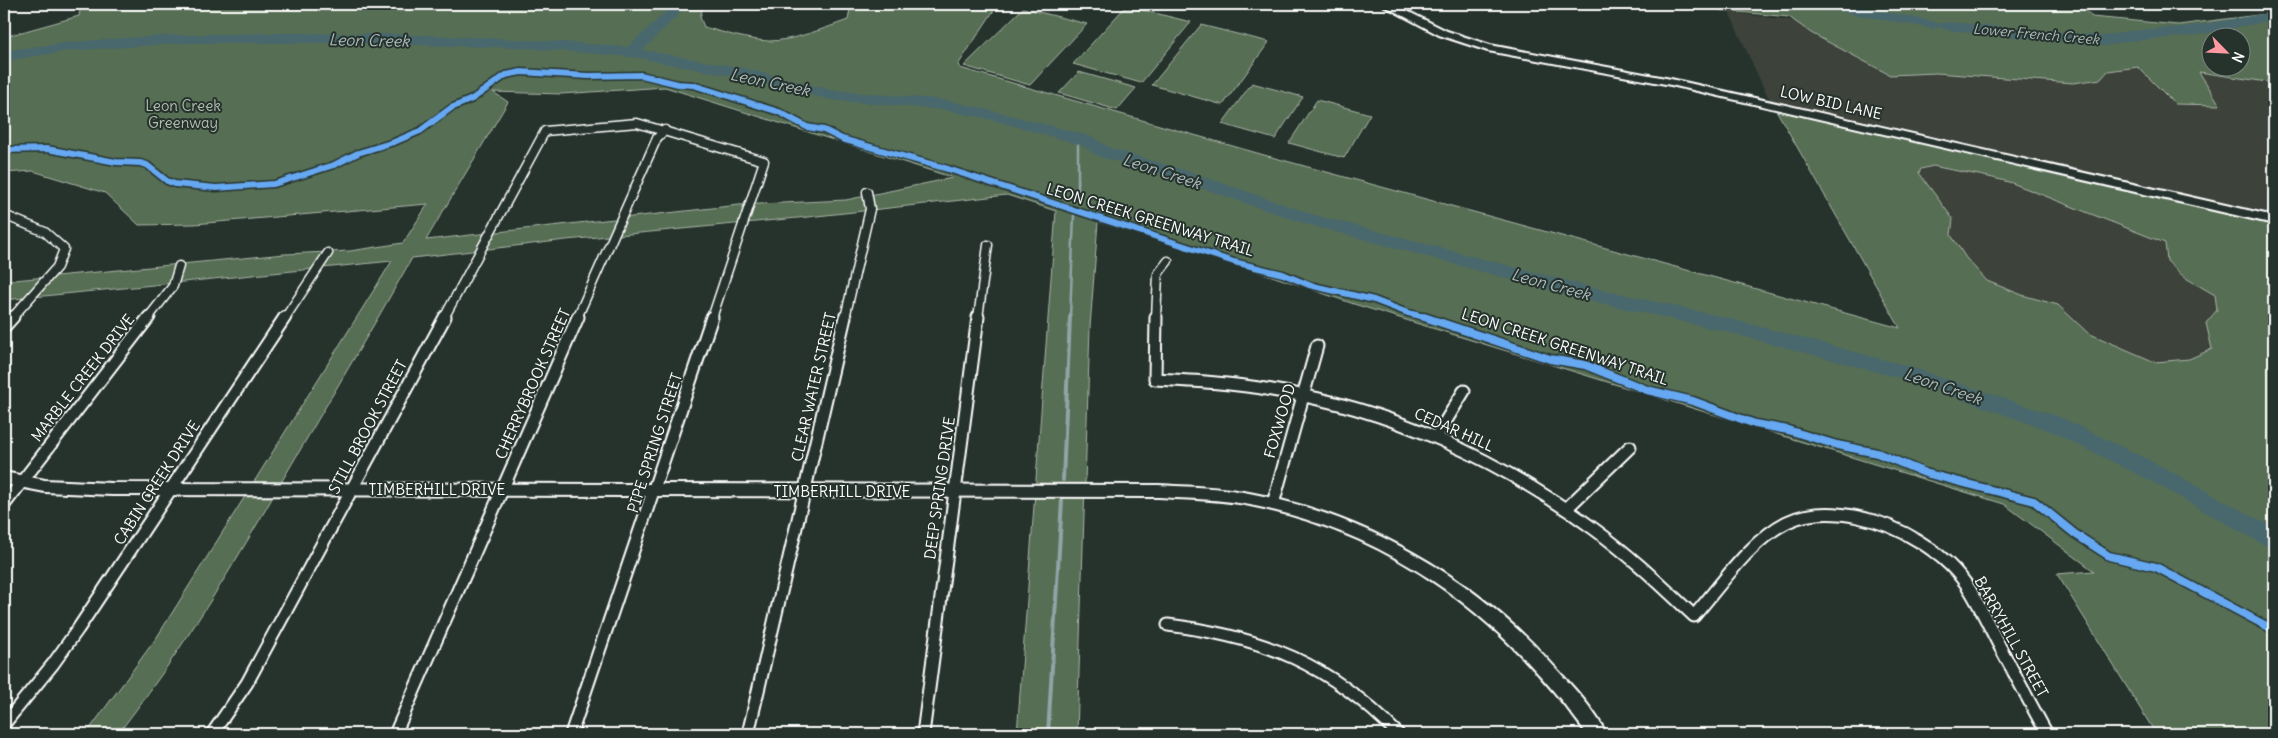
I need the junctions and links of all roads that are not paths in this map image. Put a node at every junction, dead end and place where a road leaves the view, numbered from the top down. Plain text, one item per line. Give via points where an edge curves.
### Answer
1 (1386, 4) edge
2 (665, 130) junction
3 (867, 192) dead end
4 (4, 215) edge
5 (2274, 220) edge
6 (988, 245) dead end
7 (328, 253) dead end
8 (1168, 260) dead end
9 (179, 266) dead end
10 (4, 327) edge
11 (1317, 346) dead end
12 (1464, 391) dead end
13 (1304, 394) junction
14 (1436, 437) junction
15 (1630, 447) dead end
16 (4, 478) edge
17 (22, 482) junction
18 (171, 488) junction
19 (351, 490) junction
20 (502, 490) junction
21 (655, 490) junction
22 (804, 492) junction
23 (955, 492) junction
24 (1273, 504) junction
25 (4, 505) edge
26 (1566, 509) junction
27 (1694, 616) joint
28 (1168, 625) dead end
29 (4, 724) edge
30 (212, 734) edge
31 (395, 734) edge
32 (571, 734) edge
33 (748, 734) edge
34 (922, 734) edge
35 (1398, 734) edge
36 (1598, 734) edge
37 (2047, 734) edge

1 - 5 street, LOW BID LANE via 1443,33 1488,48 1680,84
2 - 19 street, STILL BROOK STREET via 626,123 544,131
2 - 20 street, CHERRYBROOK STREET via 657,138
2 - 21 street, PIPE SPRING STREET via 764,161
3 - 22 street, CLEAR WATER STREET via 870,209 867,225
4 - 10 street via 56,237 64,250 57,267
6 - 23 street, DEEP SPRING DRIVE
7 - 18 street, CABIN CREEK DRIVE
8 - 13 street, CEDAR HILL via 1156,280 1155,379 1227,382
9 - 17 street, MARBLE CREEK DRIVE via 173,286
11 - 13 street, FOXWOOD
12 - 14 street
13 - 14 street, CEDAR HILL via 1370,412
13 - 24 street, FOXWOOD
14 - 26 street, CEDAR HILL via 1498,467
15 - 26 street
16 - 17 street, TIMBERHILL DRIVE
17 - 18 street, TIMBERHILL DRIVE via 72,489
17 - 25 street, MARBLE CREEK DRIVE
18 - 19 street, TIMBERHILL DRIVE
18 - 29 street, CABIN CREEK DRIVE via 78,629
19 - 20 street, TIMBERHILL DRIVE
19 - 30 street, STILL BROOK STREET via 247,683
20 - 21 street, TIMBERHILL DRIVE
20 - 31 street, CHERRYBROOK STREET
21 - 22 street, TIMBERHILL DRIVE
21 - 32 street, PIPE SPRING STREET
22 - 23 street, TIMBERHILL DRIVE
22 - 33 street, CLEAR WATER STREET
23 - 24 street, TIMBERHILL DRIVE via 1160,491 1208,493
23 - 34 street, DEEP SPRING DRIVE
24 - 36 street, TIMBERHILL DRIVE via 1336,523 1380,541 1450,583 1518,638 1552,674
26 - 27 street, CEDAR HILL via 1640,566
27 - 37 street, BARRYHILL STREET via 1768,535 1788,522 1824,513 1868,519 1914,539 1935,553 1959,576 1975,598
28 - 35 street via 1243,637 1295,656 1367,702

